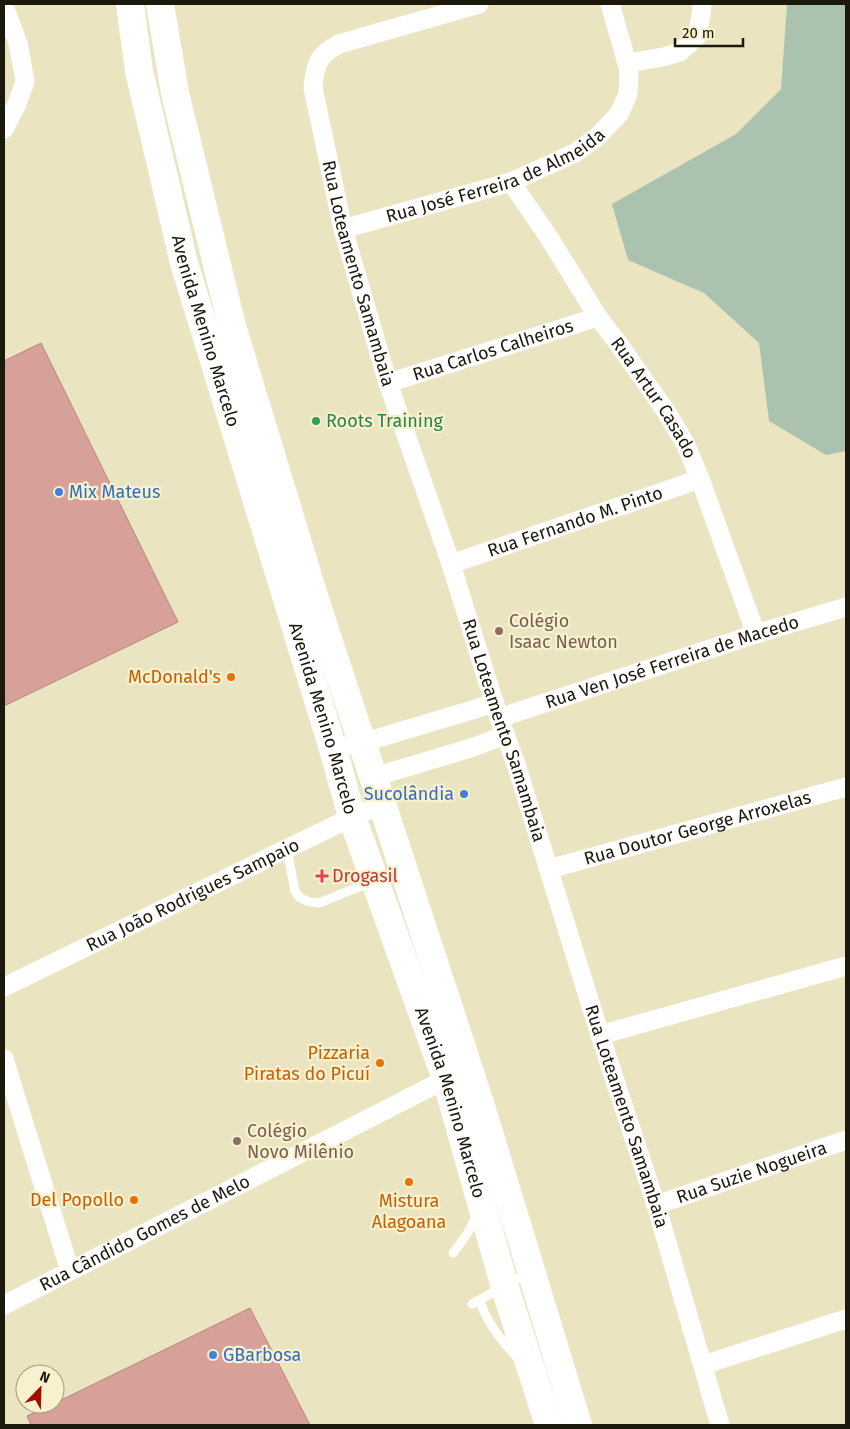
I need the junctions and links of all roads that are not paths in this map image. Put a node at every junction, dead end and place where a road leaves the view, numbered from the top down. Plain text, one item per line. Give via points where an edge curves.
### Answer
1 (130, 4) edge
2 (160, 4) edge
3 (479, 4) edge
4 (610, 4) edge
5 (702, 4) edge
6 (4, 6) edge
7 (627, 63) junction
8 (4, 129) edge
9 (511, 182) junction
10 (343, 229) junction
11 (598, 317) junction
12 (388, 383) junction
13 (700, 480) junction
14 (451, 564) junction
15 (846, 607) edge
16 (756, 634) junction
17 (500, 718) junction
18 (362, 743) junction
19 (333, 749) junction
20 (374, 777) junction
21 (846, 787) edge
22 (382, 805) junction
23 (352, 817) junction
24 (286, 850) junction
25 (549, 870) junction
26 (375, 881) junction
27 (846, 966) edge
28 (4, 987) edge
29 (600, 1035) junction
30 (4, 1059) edge
31 (446, 1079) junction
32 (846, 1140) edge
33 (656, 1204) junction
34 (482, 1206) junction
35 (453, 1253) dead end
36 (70, 1270) junction
37 (531, 1272) junction
38 (504, 1285) junction
39 (4, 1305) edge
40 (846, 1319) edge
41 (703, 1364) junction
42 (532, 1372) junction
43 (549, 1425) edge
44 (578, 1425) edge
45 (720, 1425) edge

1 - 19 main road, Avenida Menino Marcelo via 140,71 184,263
2 - 18 main road, Avenida Menino Marcelo via 174,93 232,326
3 - 10 street, Rua Loteamento Samambaia via 339,44 327,50 318,62 313,88
4 - 7 street
5 - 7 street via 697,36 680,52
6 - 8 street via 18,44 25,82
7 - 9 street, Rua José Ferreira de Almeida via 628,94 620,114 575,153
9 - 10 street, Rua José Ferreira de Almeida
9 - 11 street, Rua Artur Casado
10 - 12 street, Rua Loteamento Samambaia
11 - 12 street, Rua Carlos Calheiros
11 - 13 street, Rua Artur Casado via 665,410 685,443
12 - 14 street, Rua Loteamento Samambaia
13 - 14 street, Rua Fernando M. Pinto
13 - 16 street, Rua Artur Casado
14 - 17 street, Rua Loteamento Samambaia
15 - 16 street, Rua Ven José Ferreira de Macedo
16 - 17 street, Rua Ven José Ferreira de Macedo
17 - 18 street, Rua Ven José Ferreira de Macedo
17 - 20 street, Rua Ven José Ferreira de Macedo via 474,747
17 - 25 street, Rua Loteamento Samambaia
18 - 19 street, Rua Ven José Ferreira de Macedo
18 - 20 main road, Avenida Menino Marcelo
19 - 23 main road, Avenida Menino Marcelo
20 - 22 main road, Avenida Menino Marcelo
21 - 25 street, Rua Doutor George Arroxelas
22 - 23 street, Rua João Rodrigues Sampaio
22 - 37 main road, Avenida Menino Marcelo via 480,1103
23 - 24 street, Rua João Rodrigues Sampaio
23 - 26 main road, Avenida Menino Marcelo
24 - 26 lane via 295,891 309,902 319,904
24 - 28 street, Rua João Rodrigues Sampaio
25 - 29 street, Rua Loteamento Samambaia
26 - 31 main road, Avenida Menino Marcelo
27 - 29 street
29 - 33 street, Rua Loteamento Samambaia
30 - 36 street
31 - 34 main road, Avenida Menino Marcelo
31 - 36 street, Rua Cândido Gomes de Melo
32 - 33 street, Rua Suzie Nogueira
33 - 41 street, Rua Loteamento Samambaia
34 - 35 lane
34 - 38 main road, Avenida Menino Marcelo
36 - 39 street, Rua Cândido Gomes de Melo
37 - 38 lane
37 - 44 main road, Avenida Menino Marcelo
38 - 42 main road, Avenida Menino Marcelo
38 - 42 lane via 476,1302 503,1343
40 - 41 street
41 - 45 street, Rua Loteamento Samambaia
42 - 43 main road, Avenida Menino Marcelo

